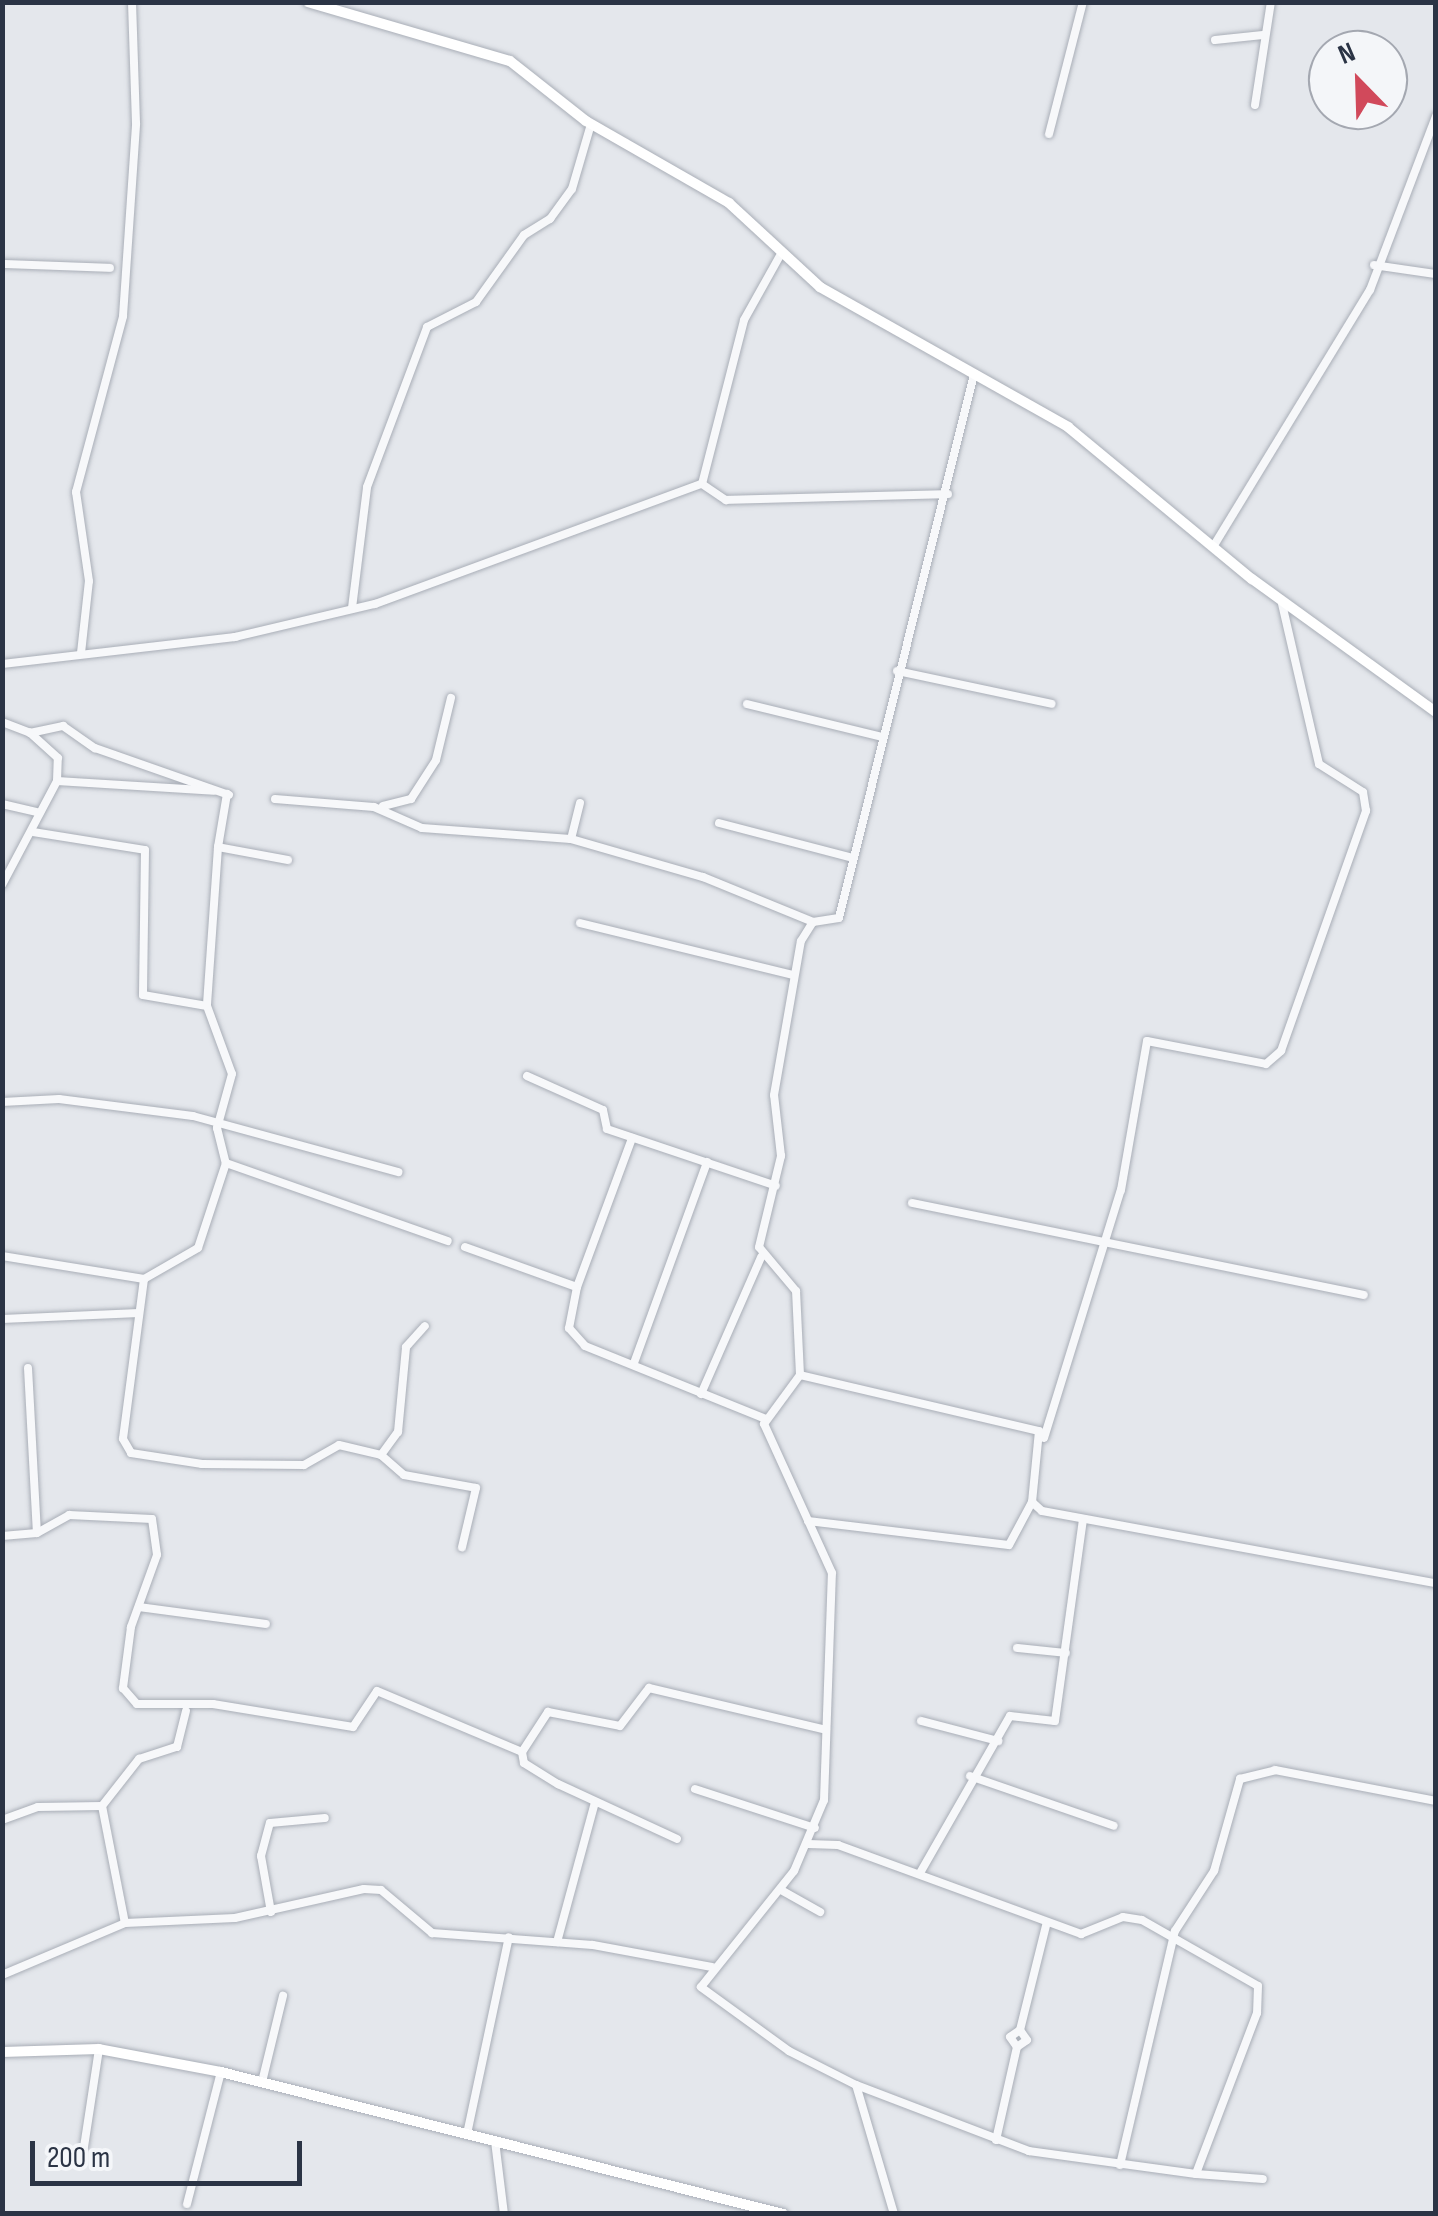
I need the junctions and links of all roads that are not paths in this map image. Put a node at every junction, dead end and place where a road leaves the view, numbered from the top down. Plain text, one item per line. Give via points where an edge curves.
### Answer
1 (132, 2) edge
2 (308, 2) edge
3 (1083, 2) edge
4 (1271, 2) edge
5 (1263, 35) junction
6 (1215, 40) dead end
7 (1255, 106) dead end
8 (1436, 116) edge
9 (592, 124) junction
10 (1049, 134) dead end
11 (782, 252) junction
12 (2, 264) edge
13 (1374, 264) junction
14 (110, 268) dead end
15 (1436, 274) edge
16 (974, 374) junction
17 (702, 484) junction
18 (948, 494) junction
19 (1214, 547) junction
20 (1281, 600) junction
21 (352, 608) junction
22 (81, 653) junction
23 (2, 664) edge
24 (897, 671) junction
25 (450, 698) dead end
26 (746, 704) dead end
27 (1052, 704) dead end
28 (1436, 712) edge
29 (2, 722) edge
30 (30, 732) junction
31 (882, 736) junction
32 (57, 780) junction
33 (229, 795) junction
34 (275, 799) dead end
35 (580, 803) dead end
36 (2, 804) edge
37 (374, 807) junction
38 (37, 812) junction
39 (720, 823) dead end
40 (33, 832) junction
41 (571, 839) junction
42 (218, 847) junction
43 (853, 858) junction
44 (288, 860) dead end
45 (2, 885) edge
46 (814, 922) junction
47 (580, 923) dead end
48 (794, 976) junction
49 (207, 1006) junction
50 (527, 1076) dead end
51 (2, 1102) edge
52 (216, 1128) junction
53 (632, 1138) junction
54 (707, 1162) junction
55 (226, 1163) junction
56 (398, 1172) dead end
57 (776, 1186) junction
58 (912, 1203) dead end
59 (448, 1241) dead end
60 (1102, 1246) junction
61 (464, 1247) dead end
62 (2, 1256) edge
63 (761, 1257) junction
64 (144, 1279) junction
65 (578, 1287) junction
66 (1364, 1295) dead end
67 (139, 1313) junction
68 (2, 1319) edge
69 (425, 1326) dead end
70 (634, 1363) junction
71 (28, 1368) dead end
72 (800, 1375) junction
73 (701, 1394) junction
74 (766, 1419) junction
75 (1044, 1438) junction
76 (380, 1454) junction
77 (1032, 1502) junction
78 (1083, 1519) junction
79 (808, 1521) junction
80 (37, 1533) junction
81 (2, 1536) edge
82 (462, 1547) dead end
83 (1436, 1583) edge
84 (139, 1607) junction
85 (266, 1624) dead end
86 (1018, 1648) dead end
87 (1066, 1653) junction
88 (186, 1711) junction
89 (921, 1721) dead end
90 (826, 1730) junction
91 (998, 1741) junction
92 (522, 1752) junction
93 (970, 1776) junction
94 (696, 1789) dead end
95 (1436, 1801) edge
96 (595, 1802) junction
97 (102, 1806) junction
98 (325, 1818) dead end
99 (2, 1820) edge
100 (1114, 1826) dead end
101 (815, 1828) junction
102 (677, 1839) dead end
103 (808, 1844) junction
104 (920, 1872) junction
105 (781, 1890) junction
106 (272, 1912) junction
107 (820, 1912) dead end
108 (1047, 1922) junction
109 (124, 1923) junction
110 (1175, 1931) junction
111 (509, 1938) junction
112 (557, 1942) junction
113 (712, 1967) junction
114 (2, 1975) edge
115 (283, 1996) dead end
116 (99, 2049) junction
117 (2, 2052) edge
118 (221, 2072) junction
119 (262, 2082) junction
120 (856, 2085) junction
121 (467, 2134) junction
122 (996, 2140) junction
123 (495, 2141) junction
124 (84, 2147) dead end
125 (1120, 2165) junction
126 (1196, 2174) junction
127 (1263, 2179) dead end
128 (187, 2204) dead end
129 (504, 2214) edge
130 (783, 2214) edge
131 (894, 2214) edge

1 - 22 street via 136,122 122,316 76,492 88,580
2 - 9 street via 510,61
3 - 10 street
4 - 5 street
5 - 6 street
5 - 7 street
8 - 13 street
9 - 11 street via 728,202
9 - 21 street via 572,190 550,219 524,235 476,302 427,327 412,357 367,487
11 - 16 street via 820,287
11 - 17 street via 744,320
12 - 14 street
13 - 15 street
13 - 19 street via 1370,290
16 - 18 street
16 - 19 street via 1068,427
17 - 18 street via 726,500
17 - 21 street
18 - 24 street
19 - 20 street
20 - 28 street
20 - 60 street via 1319,764 1363,792 1366,811 1281,1052 1266,1064 1147,1041
21 - 22 street via 236,637
22 - 23 street
24 - 27 street
24 - 31 street
25 - 37 street via 436,760 411,799
26 - 31 street
29 - 30 street
30 - 32 street via 58,758
30 - 33 street via 63,726 95,748
31 - 43 street
32 - 33 street
32 - 38 street
33 - 42 street
34 - 37 street
35 - 41 street
36 - 38 street
37 - 41 street via 422,828
38 - 40 street
39 - 43 street
40 - 45 street
40 - 49 street via 145,850 144,995
41 - 46 street via 703,877
42 - 44 street
42 - 49 street
43 - 46 street via 839,918
46 - 48 street
47 - 48 street
48 - 57 street via 774,1094
49 - 52 street via 232,1074
50 - 53 street via 602,1110 607,1129
51 - 52 street via 128,1106
52 - 55 street
52 - 56 street
53 - 54 street
53 - 65 street
54 - 57 street
54 - 70 street
55 - 59 street
55 - 64 street via 198,1248
57 - 63 street
58 - 60 street
60 - 66 street
60 - 75 street
61 - 65 street
62 - 64 street
63 - 72 street via 796,1291
63 - 73 street
64 - 67 street
65 - 70 street via 572,1338
67 - 68 street
67 - 76 street via 124,1421 131,1453 304,1465 340,1445
69 - 76 street via 406,1346 398,1432
70 - 73 street
71 - 80 street
72 - 74 street
72 - 75 street
73 - 74 street
74 - 79 street via 773,1458
75 - 77 street
76 - 82 street via 404,1476 476,1488
77 - 78 street
77 - 79 street via 1009,1546
78 - 83 street
78 - 87 street
79 - 90 street via 832,1573
80 - 81 street
80 - 84 street via 69,1515 152,1519 161,1533
84 - 85 street
84 - 88 street via 124,1696
86 - 87 street
87 - 91 street via 1055,1721 1010,1716
88 - 92 street via 214,1704 353,1727 377,1692
88 - 97 street via 176,1747 139,1759
89 - 91 street
90 - 92 street via 650,1688 620,1726 548,1712
90 - 101 street
91 - 93 street
92 - 96 street via 524,1763
93 - 100 street
93 - 104 street
94 - 101 street
95 - 110 street via 1274,1770 1240,1779 1214,1871
96 - 102 street
96 - 112 street
97 - 99 street via 38,1807
97 - 109 street
98 - 106 street via 270,1822 261,1856
101 - 103 street
103 - 104 street
103 - 105 street
104 - 108 street
105 - 107 street
105 - 113 street
106 - 109 street
106 - 111 street via 380,1890 432,1933
108 - 110 street via 1096,1934 1122,1917
108 - 122 street via 1020,2030 1027,2040 1017,2047
109 - 114 street
110 - 125 street
110 - 126 street via 1208,1962 1258,1986 1257,2013
111 - 112 street
111 - 121 street
112 - 113 street
113 - 120 street via 703,1995
115 - 119 street
116 - 117 street
116 - 118 street
116 - 124 street
118 - 119 street
118 - 128 street
119 - 121 street
120 - 122 street
120 - 131 street
121 - 123 street
122 - 125 street
123 - 129 street
123 - 130 street
125 - 126 street
126 - 127 street

